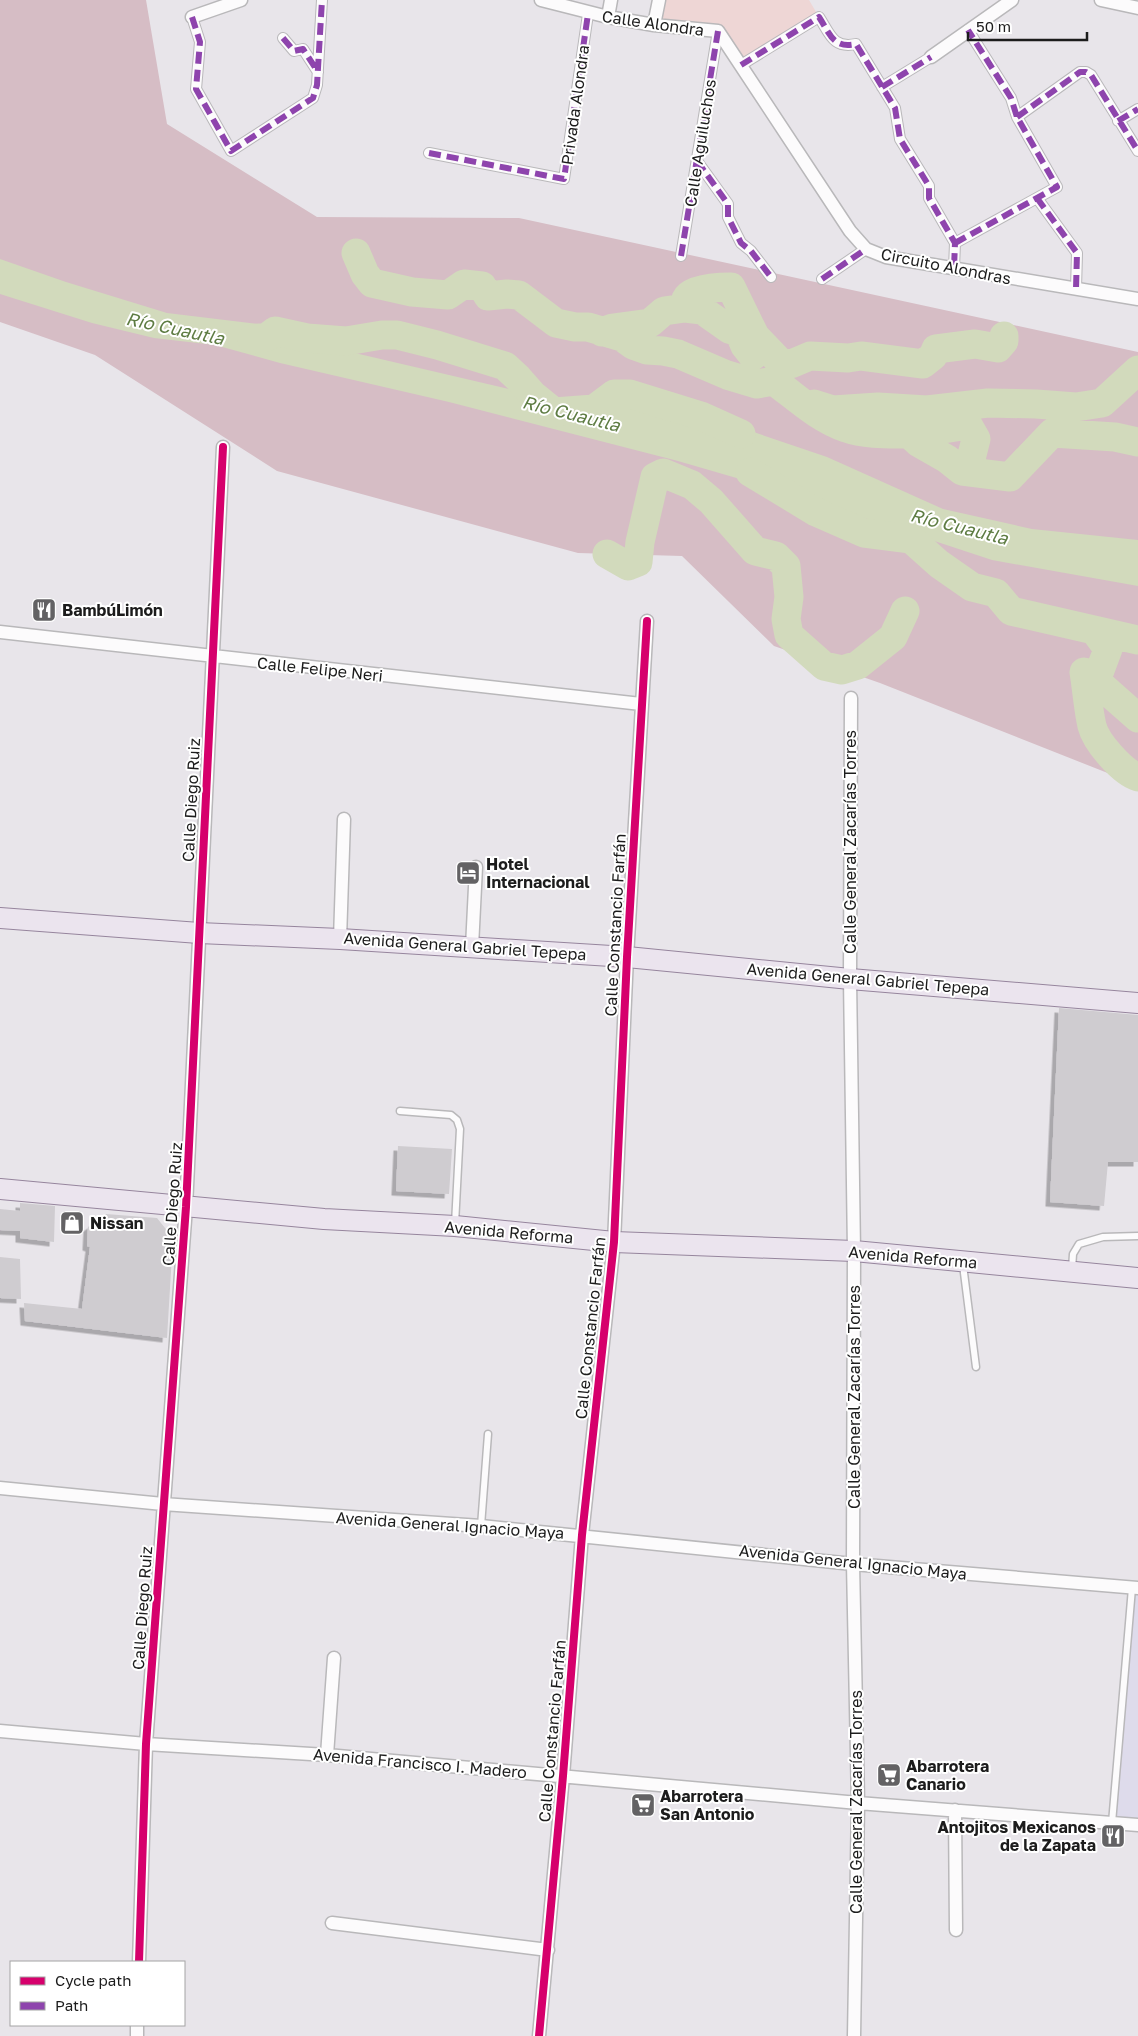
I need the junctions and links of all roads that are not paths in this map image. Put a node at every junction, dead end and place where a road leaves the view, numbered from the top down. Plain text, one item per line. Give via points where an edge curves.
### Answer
1 (239, 0) edge
2 (322, 0) edge
3 (541, 0) edge
4 (611, 0) edge
5 (659, 0) edge
6 (1012, 0) edge
7 (1101, 0) edge
8 (1138, 8) edge
9 (588, 14) junction
10 (192, 17) joint
11 (608, 17) junction
12 (654, 25) junction
13 (968, 30) junction
14 (718, 31) junction
15 (283, 38) dead end
16 (931, 57) joint
17 (741, 64) junction
18 (318, 72) junction
19 (882, 87) junction
20 (1138, 109) edge
21 (1017, 117) junction
22 (1118, 121) junction
23 (1138, 152) edge
24 (429, 153) dead end
25 (697, 160) junction
26 (1037, 198) junction
27 (955, 243) junction
28 (866, 249) junction
29 (681, 256) dead end
30 (954, 268) junction
31 (771, 277) dead end
32 (822, 279) dead end
33 (1076, 289) junction
34 (1138, 299) edge
35 (223, 447) dead end
36 (647, 621) dead end
37 (0, 632) edge
38 (212, 657) junction
39 (851, 698) dead end
40 (641, 704) junction
41 (344, 819) dead end
42 (476, 867) dead end
43 (0, 918) edge
44 (199, 933) junction
45 (340, 938) junction
46 (472, 947) junction
47 (627, 957) junction
48 (850, 979) junction
49 (1138, 1002) edge
50 (400, 1112) dead end
51 (0, 1189) edge
52 (186, 1207) junction
53 (455, 1226) junction
54 (1138, 1236) edge
55 (614, 1242) junction
56 (854, 1251) junction
57 (963, 1261) junction
58 (1072, 1272) junction
59 (1138, 1278) edge
60 (976, 1367) dead end
61 (488, 1434) dead end
62 (0, 1488) edge
63 (163, 1504) junction
64 (482, 1526) junction
65 (582, 1535) junction
66 (854, 1564) junction
67 (1135, 1588) edge
68 (334, 1658) dead end
69 (0, 1731) edge
70 (146, 1744) junction
71 (327, 1755) junction
72 (563, 1776) junction
73 (858, 1803) junction
74 (955, 1810) junction
75 (1112, 1822) junction
76 (1138, 1824) edge
77 (332, 1923) dead end
78 (956, 1930) dead end
79 (548, 1950) junction
80 (139, 1961) edge
81 (539, 2036) edge
82 (854, 2036) edge

1 - 10 street
2 - 18 street
3 - 9 street, Calle Alondra
4 - 11 street
5 - 12 street
6 - 13 street
7 - 8 street
9 - 11 street, Calle Alondra
9 - 24 street, Privada Alondra via 564,179
10 - 18 street via 200,42 196,89 231,151 313,98
11 - 12 street, Calle Alondra
12 - 14 street, Calle Alondra
13 - 16 street
13 - 21 street via 1011,98
14 - 17 street, Circuito Alondras
14 - 25 street, Calle Aguiluchos
15 - 18 street via 294,50 303,49
16 - 19 street
17 - 19 street via 819,17 834,42 845,46 856,44
17 - 28 street, Circuito Alondras via 850,231
19 - 27 street via 895,108 900,139 929,186 929,198
20 - 22 street
21 - 22 street via 1080,72 1086,72 1091,75
21 - 26 street via 1057,187
22 - 23 street
25 - 29 street, Calle Aguiluchos
25 - 31 street via 728,204 728,217 741,243
26 - 27 street
26 - 33 street via 1077,254
27 - 30 street
28 - 30 street, Circuito Alondras via 886,257
28 - 32 street
30 - 33 street, Circuito Alondras
33 - 34 street, Circuito Alondras
35 - 38 street, Calle Diego Ruiz
36 - 40 street, Calle Constancio Farfán
37 - 38 street, Calle Felipe Neri
38 - 40 street, Calle Felipe Neri
38 - 44 street, Calle Diego Ruiz
39 - 48 street, Calle General Zacarías Torres
40 - 47 street, Calle Constancio Farfán
41 - 45 street
42 - 46 street
43 - 44 main road, Avenida General Gabriel Tepepa
44 - 45 main road, Avenida General Gabriel Tepepa
44 - 52 street, Calle Diego Ruiz
45 - 46 main road, Avenida General Gabriel Tepepa
46 - 47 main road, Avenida General Gabriel Tepepa
47 - 48 main road, Avenida General Gabriel Tepepa
47 - 55 street, Calle Constancio Farfán
48 - 49 main road, Avenida General Gabriel Tepepa
48 - 56 street, Calle General Zacarías Torres
50 - 53 lane via 451,1115 457,1120 460,1129
51 - 52 main road, Avenida Reforma
52 - 53 main road, Avenida Reforma
52 - 63 street, Calle Diego Ruiz
53 - 55 main road, Avenida Reforma
54 - 58 lane via 1103,1236 1079,1244 1073,1254
55 - 56 main road, Avenida Reforma
55 - 65 street, Calle Constancio Farfán
56 - 57 main road, Avenida Reforma
56 - 66 street, Calle General Zacarías Torres
57 - 58 main road, Avenida Reforma
57 - 60 lane
58 - 59 main road, Avenida Reforma
61 - 64 lane
62 - 63 street, Avenida General Ignacio Maya
63 - 64 street, Avenida General Ignacio Maya
63 - 70 street, Calle Diego Ruiz
64 - 65 street, Avenida General Ignacio Maya
65 - 66 street, Avenida General Ignacio Maya
65 - 72 street, Calle Constancio Farfán
66 - 67 street, Avenida General Ignacio Maya
66 - 73 street, Calle General Zacarías Torres
67 - 75 lane
68 - 71 street
69 - 70 street, Avenida Francisco I. Madero
70 - 71 street, Avenida Francisco I. Madero
70 - 80 street, Calle Diego Ruiz
71 - 72 street, Avenida Francisco I. Madero
72 - 73 street, Avenida Francisco I. Madero
72 - 79 street, Calle Constancio Farfán
73 - 74 street, Avenida Francisco I. Madero
73 - 82 street, Calle General Zacarías Torres
74 - 75 street, Avenida Francisco I. Madero
74 - 78 street
75 - 76 street, Avenida Francisco I. Madero
77 - 79 street
79 - 81 street, Calle Constancio Farfán

